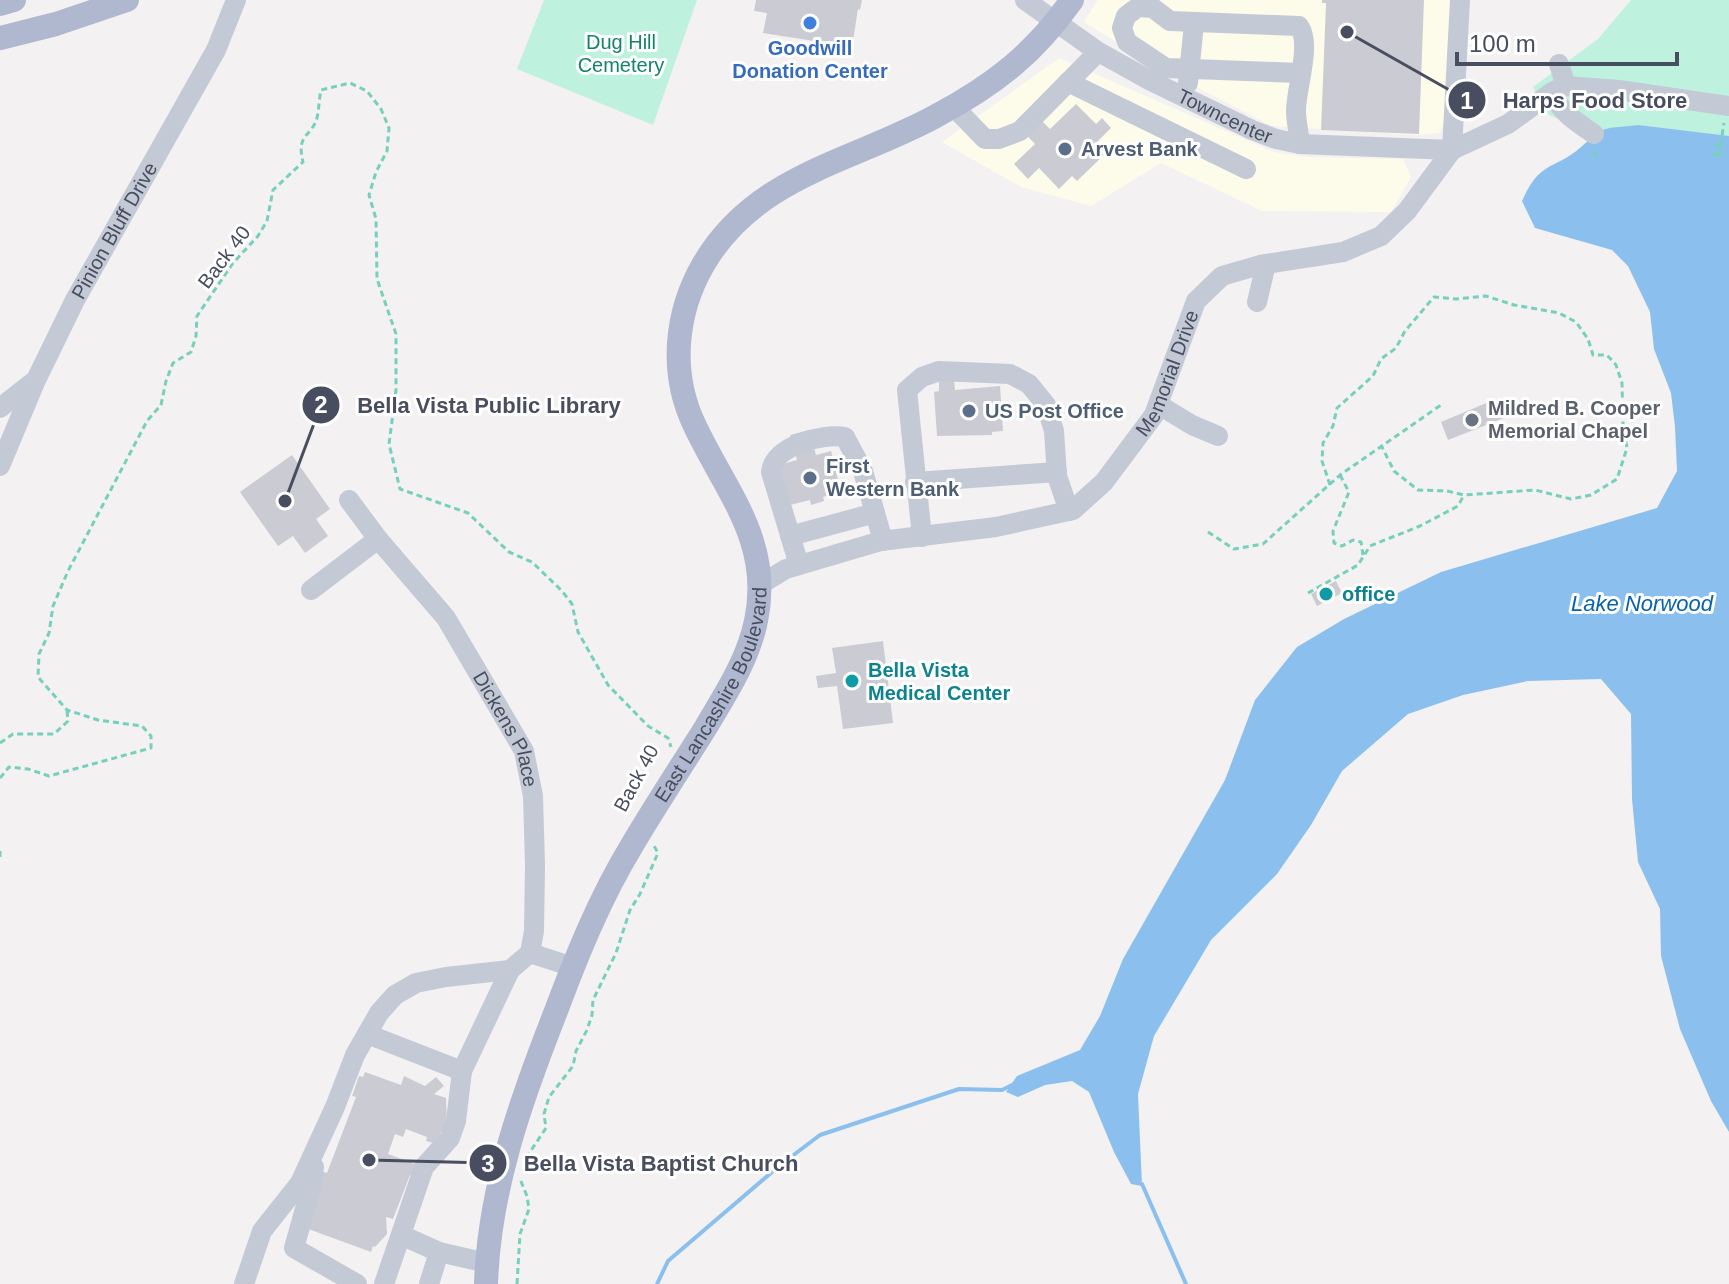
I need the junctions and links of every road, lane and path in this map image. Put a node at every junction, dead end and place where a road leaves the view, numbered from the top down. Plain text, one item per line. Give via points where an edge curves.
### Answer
1 (14, 0) edge
2 (127, 0) edge
3 (236, 0) edge
4 (1025, 0) edge
5 (1072, 0) edge
6 (1460, 0) edge
7 (0, 4) edge
8 (1057, 21) junction
9 (1194, 24) junction
10 (0, 38) edge
11 (1098, 52) junction
12 (1559, 64) dead end
13 (1189, 70) junction
14 (1300, 73) junction
15 (1068, 82) junction
16 (1559, 89) junction
17 (1179, 94) junction
18 (953, 106) junction
19 (1729, 106) edge
20 (1155, 124) junction
21 (1723, 130) dead end
22 (1594, 134) dead end
23 (1300, 144) junction
24 (1452, 150) junction
25 (1713, 154) dead end
26 (1719, 155) junction
27 (1725, 156) dead end
28 (1246, 169) dead end
29 (1266, 264) junction
30 (1257, 302) dead end
31 (36, 380) junction
32 (1159, 405) junction
33 (1441, 405) dead end
34 (0, 408) edge
35 (1218, 436) dead end
36 (1381, 445) junction
37 (0, 466) edge
38 (1057, 472) junction
39 (1340, 475) junction
40 (915, 482) junction
41 (1330, 485) junction
42 (1464, 495) junction
43 (349, 500) dead end
44 (1069, 511) junction
45 (875, 513) junction
46 (1208, 532) dead end
47 (790, 536) junction
48 (922, 537) junction
49 (378, 539) junction
50 (883, 541) junction
51 (1363, 555) junction
52 (799, 565) junction
53 (761, 584) junction
54 (311, 590) dead end
55 (1308, 593) dead end
56 (67, 710) junction
57 (0, 743) edge
58 (668, 756) dead end
59 (0, 778) edge
60 (645, 837) dead end
61 (0, 851) edge
62 (0, 857) edge
63 (530, 953) junction
64 (573, 967) junction
65 (510, 970) junction
66 (367, 1034) junction
67 (462, 1071) junction
68 (316, 1150) junction
69 (525, 1160) dead end
70 (519, 1176) dead end
71 (401, 1235) junction
72 (439, 1252) junction
73 (487, 1273) edge
74 (244, 1284) edge
75 (357, 1284) edge
76 (384, 1284) edge
77 (429, 1284) edge
78 (517, 1284) edge

1 - 7 main road
2 - 10 main road
3 - 31 street, Pinion Bluff Drive via 216,50 102,249
4 - 8 street, Towncenter
5 - 8 main road, East Lancashire Boulevard
6 - 24 street
8 - 11 street, Towncenter
8 - 18 main road, East Lancashire Boulevard via 1015,66
9 - 13 street
9 - 13 street via 1170,21 1153,8 1138,7 1126,16 1122,28 1127,42 1144,55 1166,68
9 - 14 street via 1299,26 1304,39
11 - 15 street
11 - 17 street, Towncenter
12 - 16 street
13 - 14 street
13 - 17 street
14 - 23 street
15 - 18 street via 1020,131 999,139 985,139
15 - 20 street
16 - 19 street via 1619,90
16 - 22 street via 1558,106
16 - 24 street via 1508,124
17 - 20 street
17 - 23 street, Towncenter via 1252,130
18 - 53 main road, East Lancashire Boulevard via 800,176 755,204 726,231 687,298 679,335 682,388 693,422 738,504
20 - 28 street
21 - 26 path
23 - 24 street, Towncenter
24 - 29 street, Memorial Drive via 1407,211 1381,236 1343,252
25 - 26 path
26 - 27 path
29 - 30 street
29 - 32 street, Memorial Drive via 1222,276 1196,301
31 - 34 street
31 - 37 street, Pinion Bluff Drive
32 - 35 street
32 - 44 street, Memorial Drive via 1104,482
33 - 36 path
36 - 39 path
36 - 42 path via 1394,471 1418,490
38 - 40 street
38 - 40 street via 1046,405 1029,384 1010,374 939,371 907,390
38 - 44 street
39 - 41 path
39 - 51 path via 1349,492 1333,531 1334,543 1361,542
40 - 48 street
41 - 42 path via 1323,443 1337,408 1373,376 1381,359 1396,348 1434,297 1486,296 1576,322 1593,355 1607,355 1622,383 1627,448 1617,479 1591,495 1571,499 1535,490
41 - 46 path via 1263,544 1234,549
42 - 51 path via 1458,506 1382,539
43 - 49 street, Dickens Place
44 - 48 street, Memorial Drive
45 - 47 street
45 - 47 street via 855,454 845,437 834,435 788,448 772,464
45 - 50 street
47 - 52 street
48 - 50 street, Memorial Drive
49 - 54 street
49 - 63 street, Dickens Place via 446,618 524,751 533,796
50 - 52 street, Memorial Drive
51 - 55 path via 1358,565
52 - 53 street, Memorial Drive
53 - 64 main road, East Lancashire Boulevard via 745,659 628,850
56 - 57 path via 68,721 54,734 13,734
56 - 58 path, Back 40 via 38,677 39,654 68,571 147,421 161,405 173,363 191,352 197,316 258,236 273,190 303,162 300,148 316,121 321,90 350,83 367,91 389,128 387,151 369,195 376,219 377,279 396,334 389,444 400,489 468,513 562,591 608,685 648,726 668,738
56 - 59 path via 142,726 151,736 151,748 49,776 9,767
60 - 69 path, Back 40 via 658,853 593,1000 573,1066 549,1097 546,1128
61 - 62 path
63 - 64 street
63 - 65 street
64 - 73 main road, East Lancashire Boulevard via 499,1177
65 - 66 street via 416,983 395,995
65 - 67 street
66 - 67 street
66 - 68 street
67 - 71 street via 450,1138 424,1167
68 - 74 street via 300,1183 262,1231
68 - 75 street via 294,1248
70 - 78 path via 529,1209 520,1234
71 - 72 street
71 - 76 street
72 - 73 street
72 - 77 street

